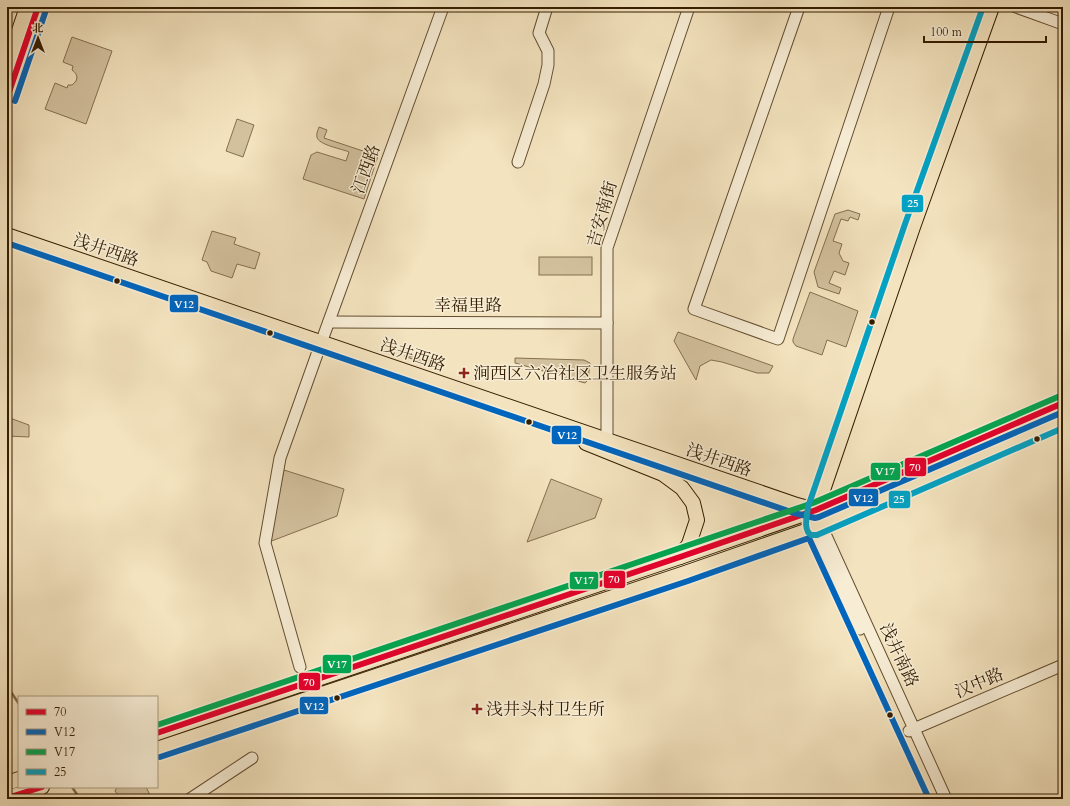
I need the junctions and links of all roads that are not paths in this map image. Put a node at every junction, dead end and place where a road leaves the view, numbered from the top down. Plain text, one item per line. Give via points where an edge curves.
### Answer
1 (27, 7) edge
2 (38, 7) edge
3 (443, 7) edge
4 (548, 7) edge
5 (689, 7) edge
6 (799, 7) edge
7 (889, 7) edge
8 (992, 7) edge
9 (1016, 7) edge
10 (1063, 24) edge
11 (7, 66) edge
12 (7, 98) edge
13 (518, 162) dead end
14 (7, 235) edge
15 (7, 245) edge
16 (329, 322) junction
17 (607, 323) junction
18 (319, 347) junction
19 (1063, 403) edge
20 (1063, 419) edge
21 (607, 441) junction
22 (816, 510) junction
23 (817, 526) junction
24 (680, 557) junction
25 (1063, 665) edge
26 (300, 667) dead end
27 (911, 730) junction
28 (158, 733) edge
29 (158, 749) edge
30 (252, 758) dead end
31 (18, 779) edge
32 (7, 783) edge
33 (40, 788) edge
34 (7, 798) edge
35 (190, 799) edge
36 (938, 799) edge
37 (946, 799) edge

1 - 11 main road
2 - 12 main road
3 - 16 street, 江西路
4 - 13 street via 539,33 548,51 548,65
5 - 17 street, 吉安南街 via 607,248
6 - 7 street via 694,309 778,339
8 - 22 main road
9 - 10 street
14 - 18 main road, 浅井西路
15 - 18 main road, 浅井西路
16 - 17 street, 幸福里路
16 - 18 street, 江西路
17 - 21 street, 吉安南街
18 - 21 main road, 浅井西路
18 - 24 main road, 浅井西路 via 578,440 663,474 682,488 693,503 696,515 697,520 689,544
18 - 26 street, 江西路 via 280,458 265,543
19 - 22 main road
20 - 23 main road
21 - 22 main road, 浅井西路
22 - 23 main road
22 - 24 main road
23 - 27 street, 浅井南路
23 - 29 main road via 685,573
24 - 28 main road
25 - 27 street, 汉中路
27 - 36 street, 浅井南路
27 - 37 street, 浅井南路
30 - 35 street
31 - 32 main road
33 - 34 main road

